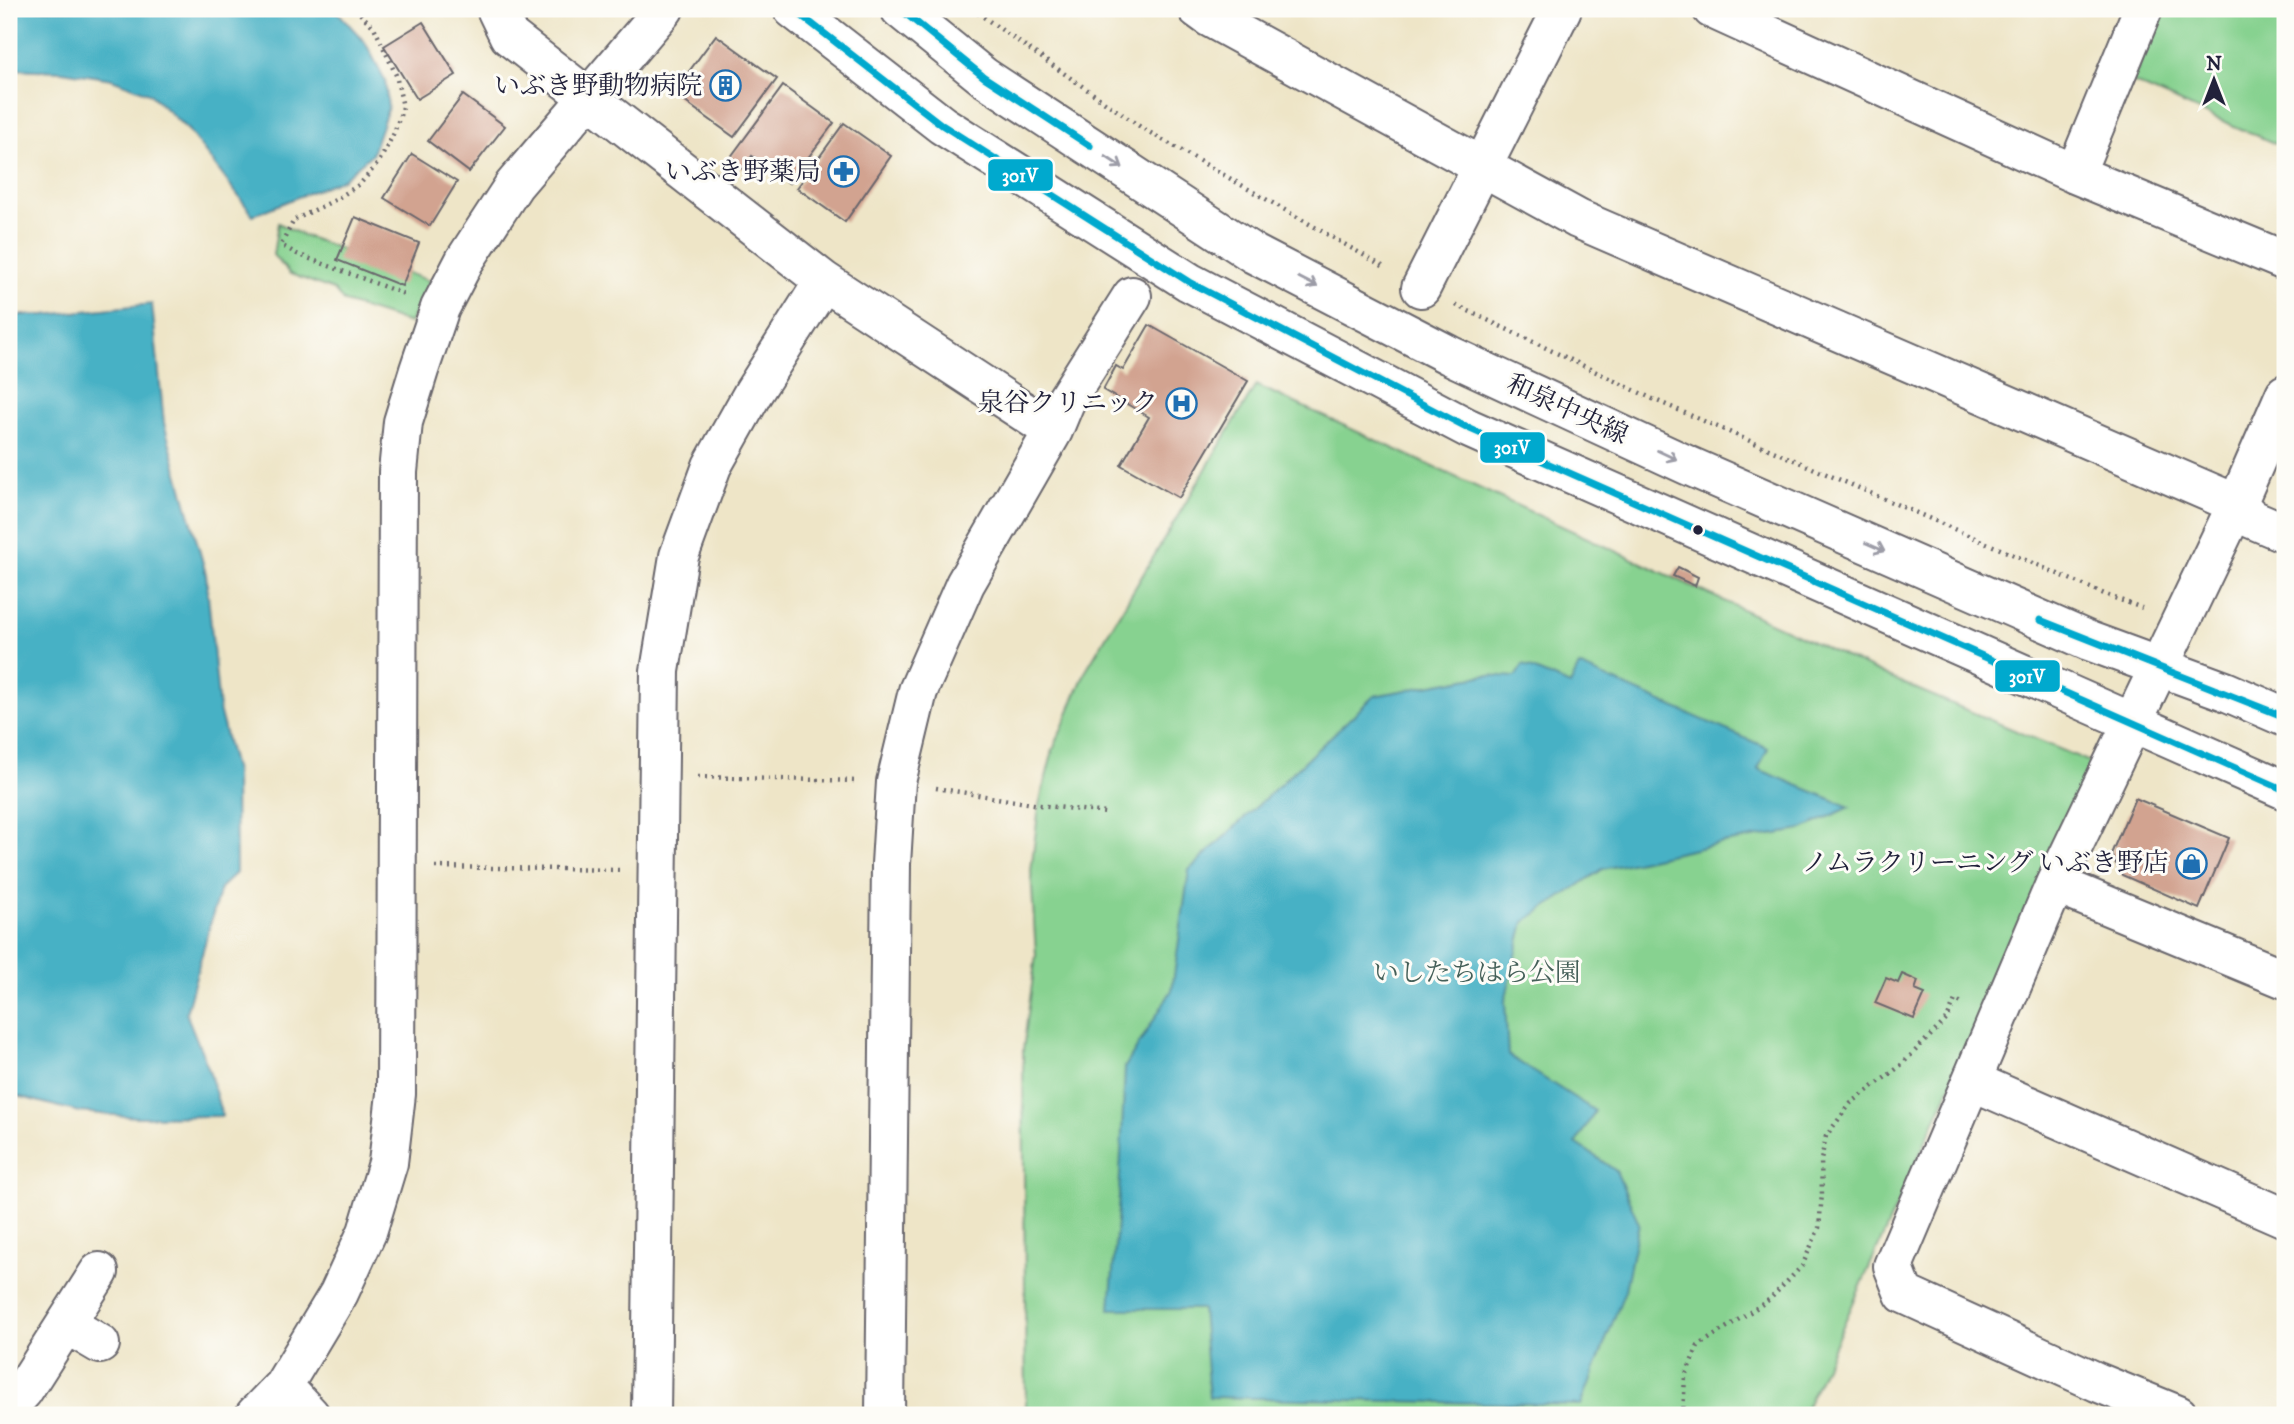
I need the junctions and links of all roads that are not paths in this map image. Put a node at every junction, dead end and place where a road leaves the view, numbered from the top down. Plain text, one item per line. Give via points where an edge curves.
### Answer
1 (496, 9) edge
2 (664, 9) edge
3 (793, 9) edge
4 (900, 9) edge
5 (1198, 9) edge
6 (1562, 9) edge
7 (1712, 9) edge
8 (2143, 9) edge
9 (589, 100) junction
10 (1482, 167) junction
11 (2075, 174) junction
12 (2285, 261) edge
13 (824, 281) junction
14 (1421, 288) road end
15 (1132, 296) dead end
16 (2285, 394) edge
17 (1052, 431) junction
18 (2237, 504) junction
19 (2285, 533) edge
20 (2159, 667) junction
21 (2285, 717) edge
22 (2131, 723) junction
23 (2285, 790) edge
24 (2055, 884) junction
25 (2285, 979) edge
26 (1972, 1081) junction
27 (2285, 1218) edge
28 (99, 1272) dead end
29 (66, 1324) junction
30 (100, 1345) dead end
31 (283, 1386) junction
32 (2098, 1399) edge
33 (9, 1406) edge
34 (255, 1415) edge
35 (310, 1415) edge
36 (651, 1415) edge
37 (885, 1415) edge
38 (2178, 1415) edge

1 - 9 street via 509,36
2 - 9 street
3 - 22 street via 942,125 1189,282 1468,428
4 -> 20 street, 和泉中央線 via 984,77 1254,254 1449,355 1687,465 2089,641
5 - 10 street
6 - 10 street
7 - 11 street
8 - 11 street
9 - 13 street
9 - 31 street via 514,185 465,260 440,308 403,422 398,472 396,1094 388,1163 367,1232 339,1293
10 - 14 street
10 - 18 street via 1578,219
11 - 12 street
13 - 17 street
13 - 36 street via 752,393 712,466 679,556 660,671
15 - 17 street via 1065,402
16 - 18 street
17 - 37 street via 965,583 918,691 896,782 891,864
18 - 19 street via 2252,519
18 - 20 street
20 - 21 street, 和泉中央線
20 - 22 street
22 - 23 street
22 - 24 street
24 - 25 street
24 - 26 street
26 - 27 street
26 - 32 street via 1893,1266 1904,1294
28 - 29 street
29 - 30 street
29 - 33 street
31 - 34 street
31 - 35 street
32 - 38 street

